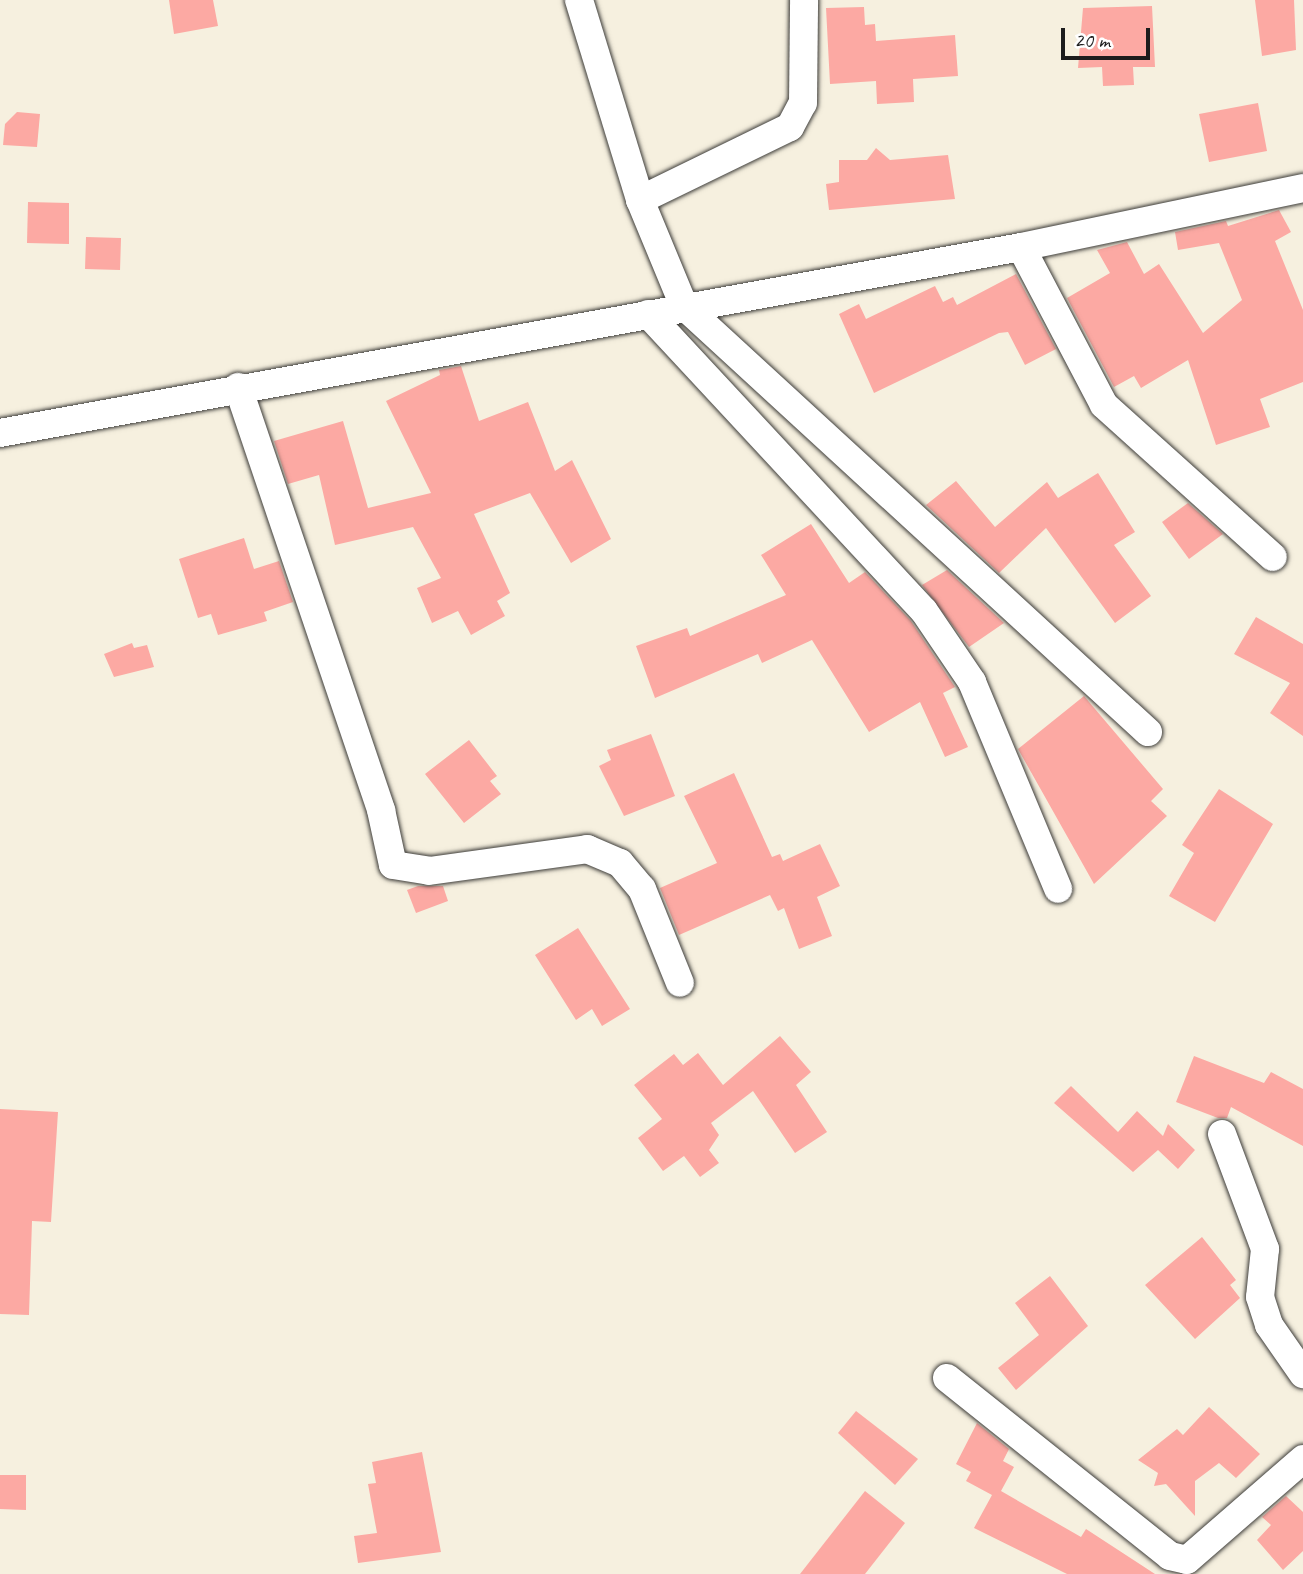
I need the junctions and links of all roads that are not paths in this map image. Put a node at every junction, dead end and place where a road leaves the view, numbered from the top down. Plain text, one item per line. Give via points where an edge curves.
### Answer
1 (579, 0) edge
2 (804, 0) edge
3 (1303, 188) edge
4 (640, 200) junction
5 (1021, 247) junction
6 (684, 306) junction
7 (648, 314) junction
8 (238, 387) junction
9 (0, 433) edge
10 (1273, 557) dead end
11 (1147, 732) dead end
12 (1058, 889) dead end
13 (680, 983) dead end
14 (1222, 1134) dead end
15 (1303, 1374) edge
16 (947, 1378) dead end
17 (1303, 1459) edge

1 - 4 street
2 - 4 street via 803,103 790,127
3 - 5 street
4 - 6 street
5 - 6 street
5 - 10 street via 1104,405
6 - 7 street
6 - 11 street
7 - 8 street
7 - 12 street via 924,611 972,682
8 - 9 street
8 - 13 street via 381,810 393,865 429,871 587,849 620,863 642,889
14 - 15 street via 1265,1249 1260,1297 1269,1325
16 - 17 street via 1170,1556 1187,1560

